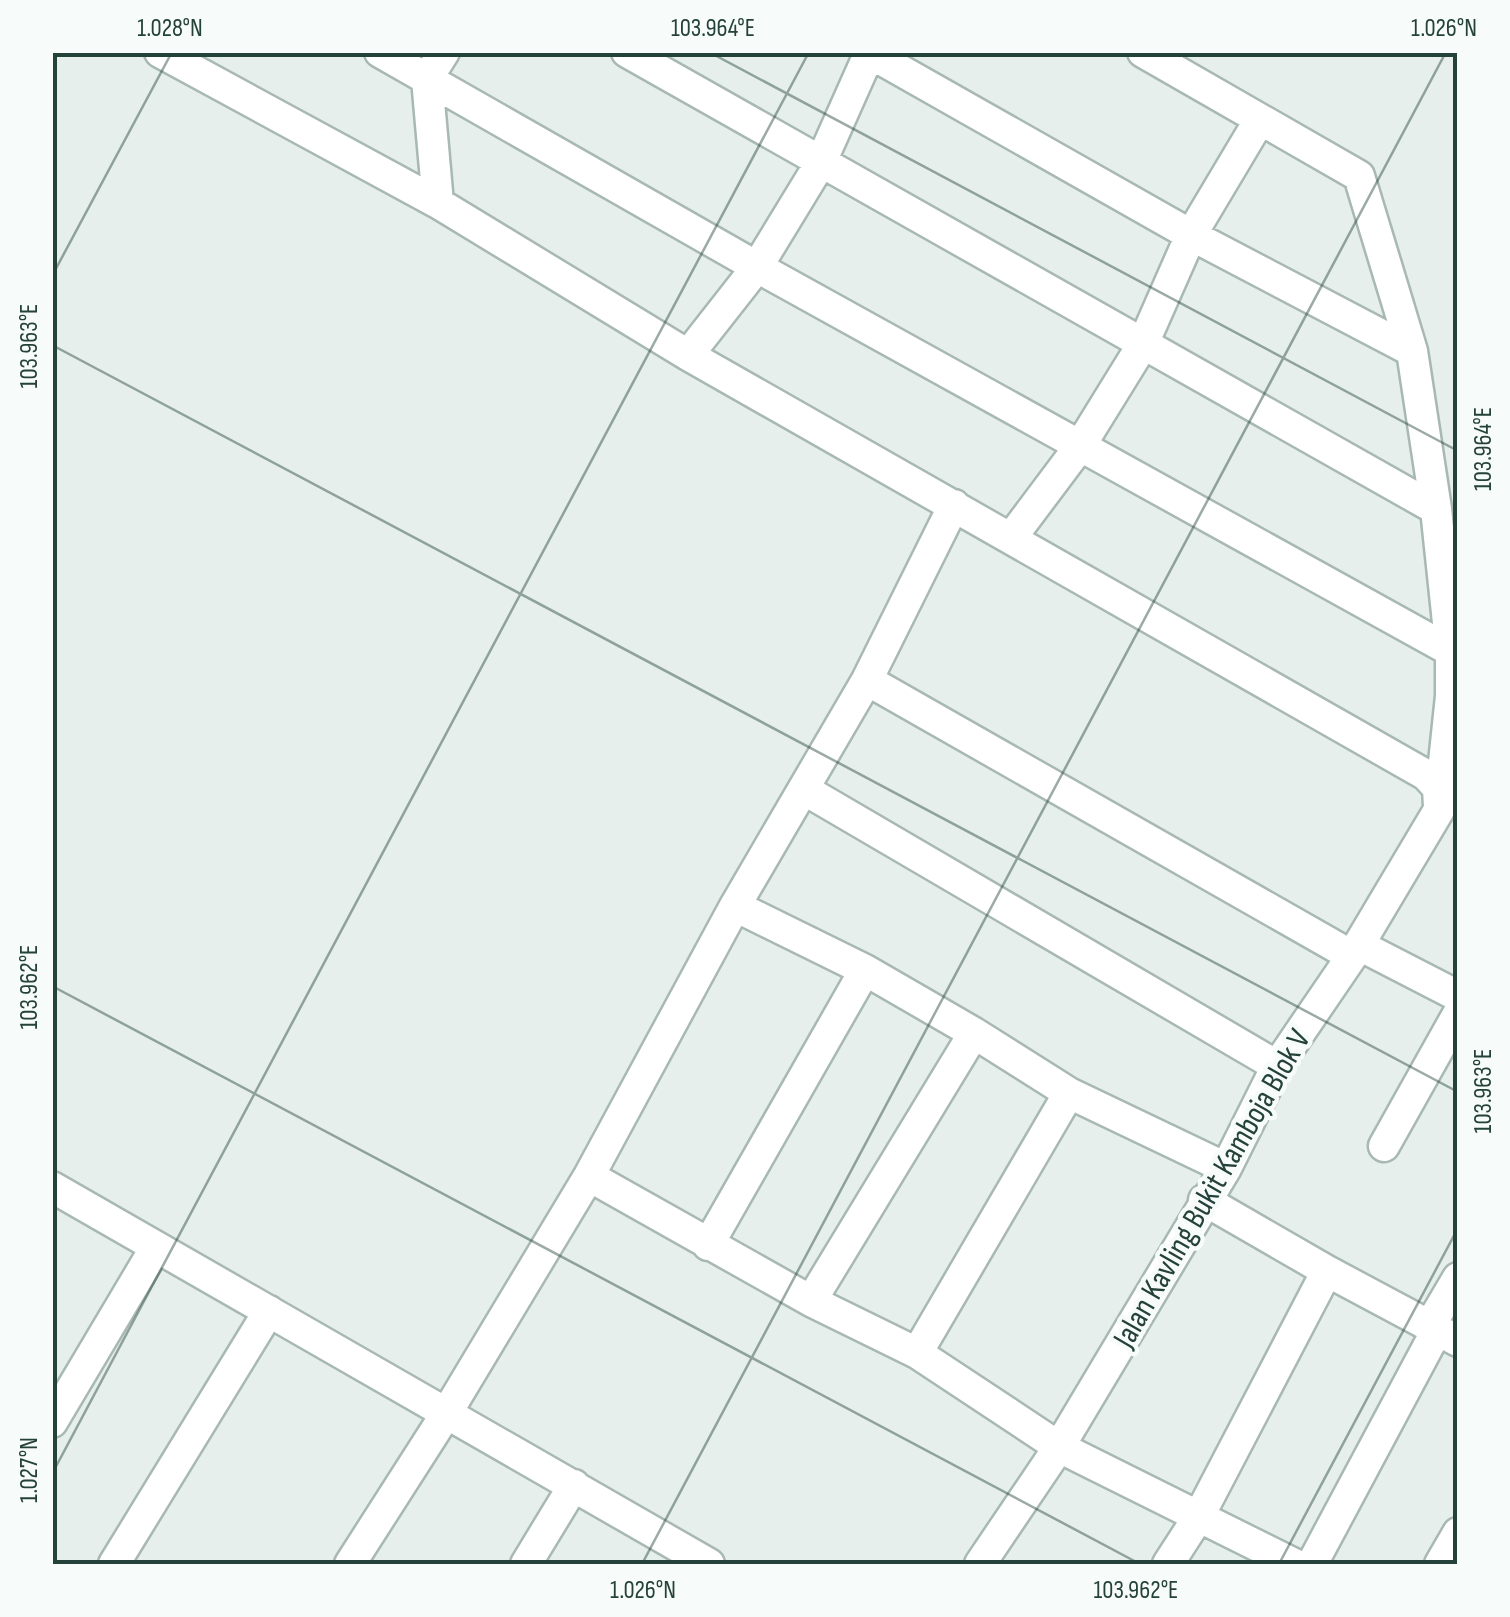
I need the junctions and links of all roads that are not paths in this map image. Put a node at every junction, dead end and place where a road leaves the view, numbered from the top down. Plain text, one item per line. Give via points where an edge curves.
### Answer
1 (160, 52) edge
2 (380, 52) edge
3 (444, 52) edge
4 (627, 52) edge
5 (1143, 52) edge
6 (869, 53) edge
7 (427, 79) junction
8 (1259, 121) junction
9 (822, 162) junction
10 (438, 204) junction
11 (1191, 235) junction
12 (757, 267) junction
13 (1143, 344) junction
14 (1412, 351) junction
15 (688, 356) junction
16 (1080, 446) junction
17 (954, 505) junction
18 (1436, 508) junction
19 (1011, 538) junction
20 (1451, 650) junction
21 (867, 680) junction
22 (805, 790) junction
23 (1439, 810) junction
24 (735, 906) junction
25 (1356, 951) junction
26 (864, 970) junction
27 (1458, 996) edge
28 (1458, 1014) edge
29 (974, 1033) junction
30 (1276, 1066) junction
31 (1069, 1093) junction
32 (1384, 1146) dead end
33 (1226, 1168) junction
34 (589, 1176) junction
35 (53, 1189) edge
36 (1204, 1200) junction
37 (708, 1245) junction
38 (156, 1247) junction
39 (1327, 1271) junction
40 (1458, 1278) edge
41 (810, 1300) junction
42 (268, 1311) junction
43 (1441, 1333) edge
44 (917, 1353) junction
45 (446, 1414) junction
46 (52, 1422) edge
47 (1060, 1447) junction
48 (574, 1485) junction
49 (1199, 1516) junction
50 (1458, 1533) edge
51 (662, 1552) edge
52 (114, 1564) edge
53 (350, 1564) edge
54 (526, 1564) edge
55 (709, 1564) edge
56 (980, 1564) edge
57 (1168, 1564) edge
58 (1294, 1564) edge
59 (1312, 1564) edge
60 (1440, 1564) edge

1 - 10 street
2 - 7 street
3 - 7 street
4 - 9 street
5 - 8 street
6 - 9 street
6 - 11 street
7 - 10 street
7 - 12 street
8 - 11 street
8 - 14 street via 1359,176
9 - 12 street
9 - 13 street
10 - 15 street
11 - 13 street
11 - 14 street
12 - 15 street
12 - 16 street
13 - 16 street
13 - 18 street
14 - 18 street
15 - 17 street
16 - 19 street
16 - 20 street
17 - 19 street
17 - 21 street
18 - 20 street
19 - 23 street via 1426,775 1438,788
20 - 23 street
21 - 22 street
21 - 25 street
22 - 24 street
22 - 30 street
23 - 25 street, Jalan Kavling Bukit Kamboja Blok V
24 - 26 street
24 - 34 street
25 - 27 street
25 - 30 street, Jalan Kavling Bukit Kamboja Blok V
26 - 29 street
26 - 37 street
28 - 32 street
29 - 31 street
29 - 41 street
30 - 33 street, Jalan Kavling Bukit Kamboja Blok V
31 - 33 street
31 - 44 street
33 - 36 street, Jalan Kavling Bukit Kamboja Blok V
34 - 37 street
34 - 45 street
35 - 38 street
36 - 39 street
36 - 47 street, Jalan Kavling Bukit Kamboja Blok V
37 - 41 street
38 - 42 street
38 - 46 street
39 - 43 street
39 - 49 street
40 - 43 street
41 - 44 street
42 - 45 street
42 - 52 street
43 - 59 street
44 - 47 street
45 - 48 street
45 - 53 street
47 - 49 street
47 - 56 street, Jalan Kavling Bukit Kamboja Blok V
48 - 51 street
48 - 54 street
49 - 57 street
49 - 58 street
50 - 60 street
51 - 55 street

